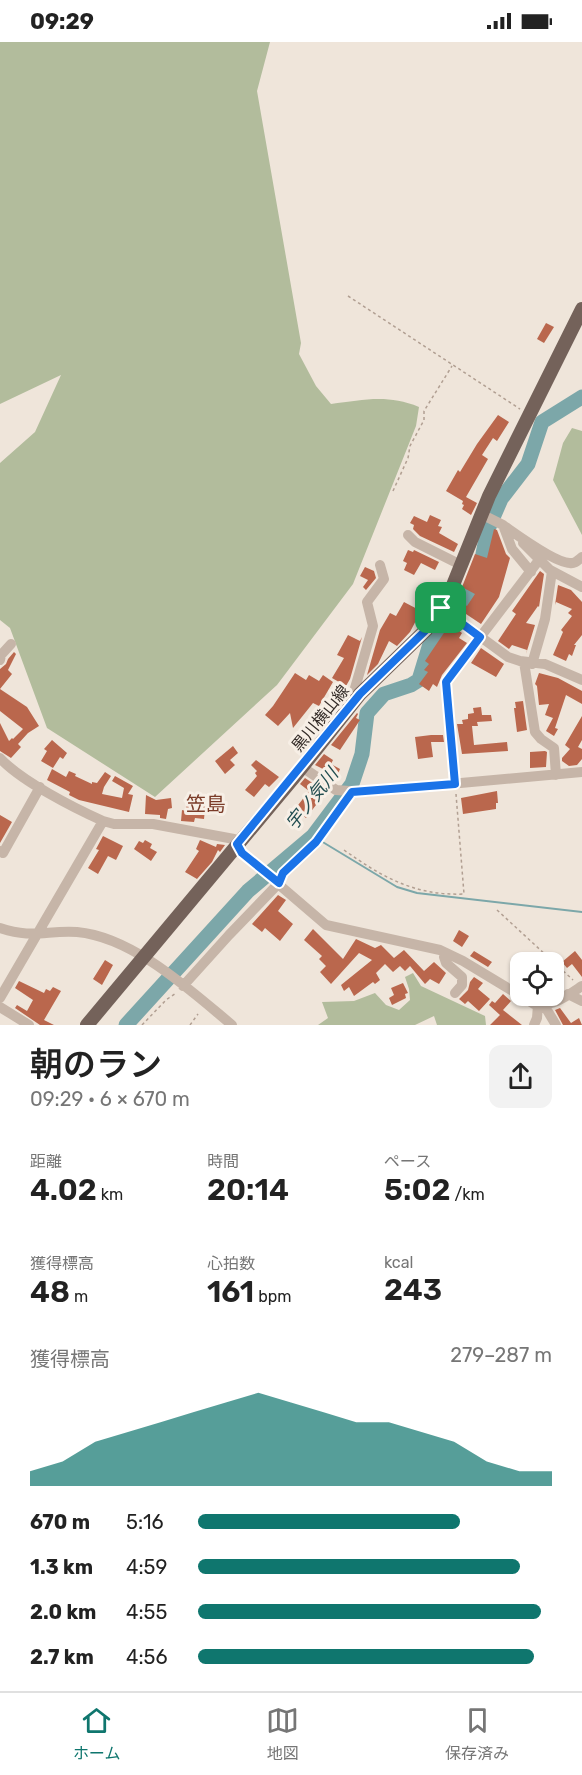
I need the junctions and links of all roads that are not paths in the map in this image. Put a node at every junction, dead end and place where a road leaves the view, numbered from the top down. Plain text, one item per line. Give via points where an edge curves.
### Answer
1 (582, 309) edge
2 (496, 521) junction
3 (408, 535) dead end
4 (538, 560) junction
5 (580, 563) edge
6 (380, 565) dead end
7 (461, 565) junction
8 (552, 571) junction
9 (531, 572) junction
10 (581, 583) edge
11 (447, 613) junction
12 (480, 637) junction
13 (11, 644) dead end
14 (0, 660) edge
15 (528, 663) junction
16 (582, 680) edge
17 (356, 699) junction
18 (0, 758) edge
19 (302, 767) junction
20 (582, 772) edge
21 (556, 775) junction
22 (455, 784) junction
23 (40, 787) junction
24 (351, 792) junction
25 (103, 821) junction
26 (237, 844) junction
27 (0, 851) edge
28 (276, 880) junction
29 (0, 928) edge
30 (37, 935) junction
31 (444, 957) dead end
32 (143, 958) junction
33 (581, 986) edge
34 (188, 989) junction
35 (510, 990) edge
36 (455, 993) dead end
37 (568, 994) junction
38 (564, 997) edge
39 (0, 998) edge
40 (582, 1001) edge
41 (541, 1006) edge
42 (542, 1006) edge
43 (0, 1007) edge
44 (29, 1025) edge
45 (87, 1025) edge
46 (232, 1025) edge
47 (534, 1025) edge
48 (556, 1025) edge

1 - 2 main road, 黒川横山線 via 529,415
2 - 4 street
2 - 5 street via 540,550 568,564
2 - 7 main road, 黒川横山線
2 - 9 street
3 - 7 street
4 - 8 street
4 - 9 street
6 - 17 street via 384,579 367,602 373,626 353,695
7 - 11 main road, 黒川横山線
8 - 10 street
8 - 15 street via 545,619
9 - 12 street
11 - 12 street
11 - 17 main road, 黒川横山線
12 - 15 street via 508,657
12 - 22 street via 446,682
13 - 14 street
15 - 16 street via 545,664
15 - 21 street via 535,732 554,748
17 - 19 main road, 黒川横山線
18 - 23 street
19 - 24 street via 336,790
19 - 26 main road, 黒川横山線
20 - 21 street
21 - 22 street
22 - 24 street
23 - 25 street
23 - 27 street via 3,853
24 - 28 street via 317,839
25 - 26 street via 153,825 234,839
25 - 30 street
26 - 28 street via 242,853
26 - 32 main road, 黒川横山線
28 - 34 street
28 - 35 street via 326,925 440,950
29 - 30 street
30 - 32 street via 76,932 107,938
30 - 39 street
31 - 36 street via 462,976 462,985
32 - 34 street
32 - 45 main road, 黒川横山線
33 - 37 street
34 - 46 street
37 - 38 street
37 - 40 street
41 - 47 street
42 - 48 street
43 - 44 street

